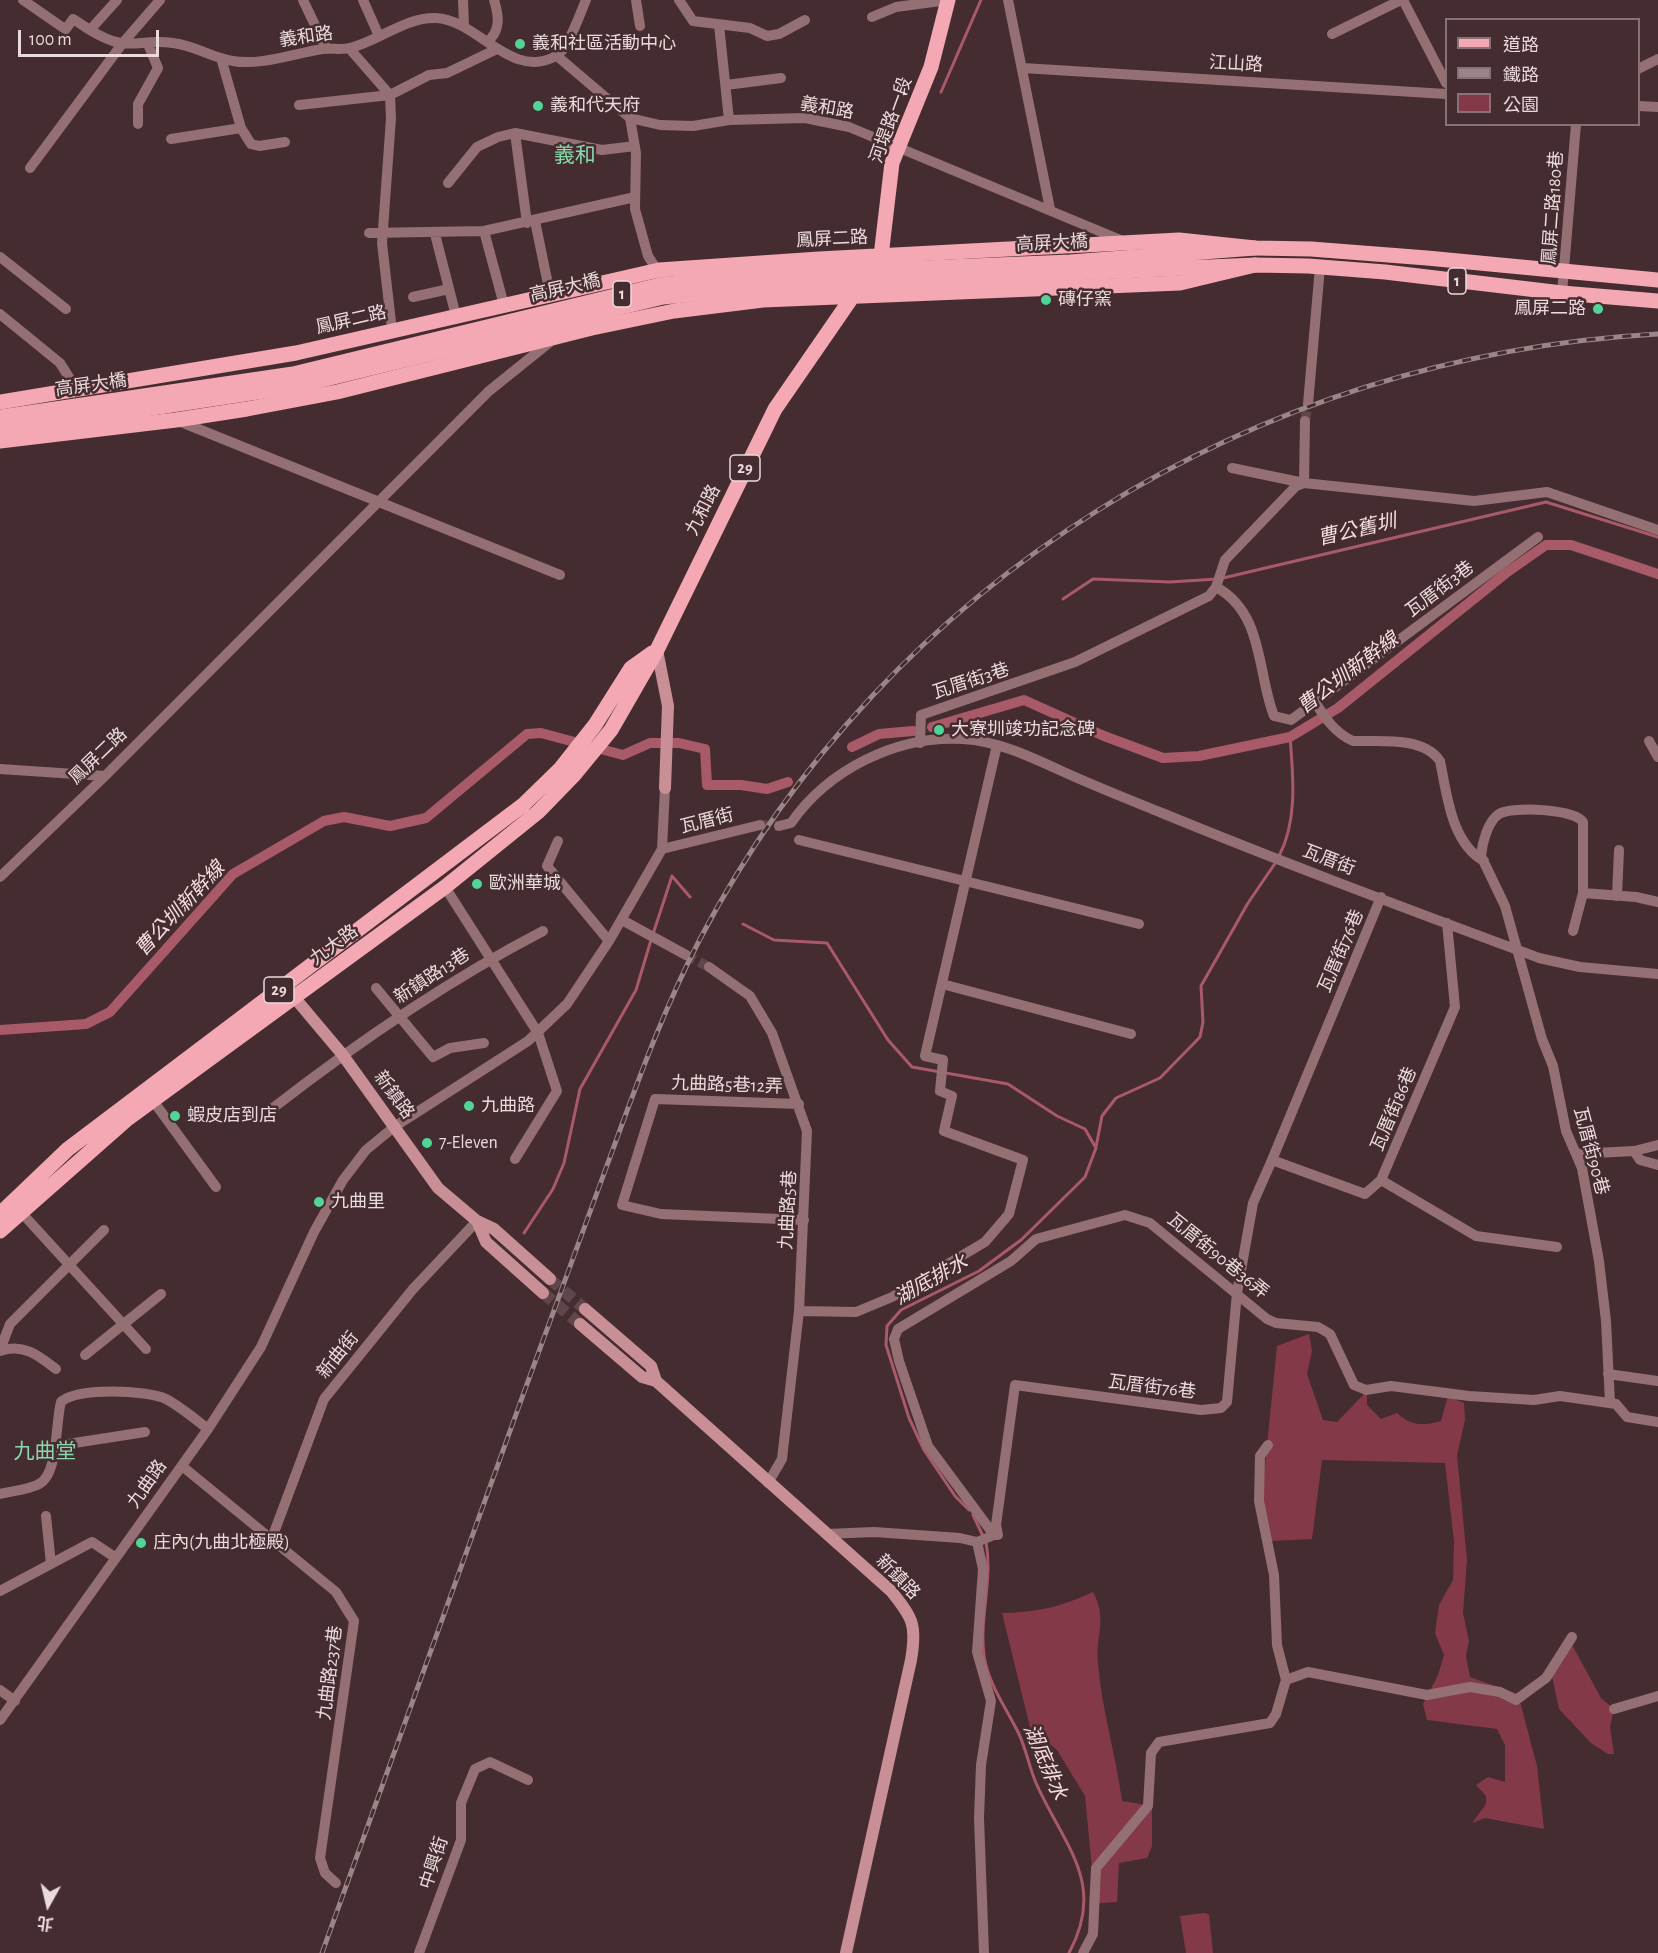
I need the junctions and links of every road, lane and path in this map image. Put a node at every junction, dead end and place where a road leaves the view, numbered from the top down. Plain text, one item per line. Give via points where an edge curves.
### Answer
1 (23, 0) edge
2 (116, 0) edge
3 (160, 0) edge
4 (303, 0) edge
5 (363, 0) edge
6 (463, 0) edge
7 (494, 0) edge
8 (586, 0) edge
9 (636, 0) edge
10 (679, 0) edge
11 (948, 0) edge
12 (1008, 0) edge
13 (1402, 0) edge
14 (872, 17) dead end
15 (805, 20) dead end
16 (719, 25) junction
17 (464, 26) junction
18 (640, 26) dead end
19 (90, 30) junction
20 (1332, 34) dead end
21 (379, 36) junction
22 (487, 42) junction
23 (122, 44) junction
24 (148, 44) junction
25 (326, 48) junction
26 (349, 48) junction
27 (497, 50) junction
28 (557, 56) junction
29 (221, 58) junction
30 (1658, 58) edge
31 (1023, 68) junction
32 (1640, 68) edge
33 (781, 78) dead end
34 (1445, 81) edge
35 (726, 85) junction
36 (1445, 94) edge
37 (390, 95) junction
38 (299, 105) dead end
39 (1640, 106) edge
40 (1658, 107) edge
41 (630, 118) junction
42 (729, 120) junction
43 (138, 124) dead end
44 (1576, 126) edge
45 (241, 128) junction
46 (516, 133) junction
47 (171, 139) dead end
48 (285, 142) dead end
49 (635, 146) junction
50 (899, 147) junction
51 (30, 168) dead end
52 (448, 183) dead end
53 (634, 197) junction
54 (1050, 209) junction
55 (531, 222) junction
56 (484, 231) junction
57 (369, 233) dead end
58 (382, 234) junction
59 (435, 234) junction
60 (1129, 243) junction
61 (1255, 249) junction
62 (881, 256) junction
63 (0, 257) edge
64 (1255, 266) junction
65 (1320, 267) junction
66 (659, 270) junction
67 (1565, 273) junction
68 (1658, 280) edge
69 (449, 289) junction
70 (1562, 293) junction
71 (550, 294) junction
72 (413, 297) dead end
73 (852, 297) junction
74 (1658, 300) edge
75 (504, 305) junction
76 (66, 309) dead end
77 (674, 311) junction
78 (0, 314) edge
79 (456, 316) junction
80 (391, 322) dead end
81 (557, 336) junction
82 (77, 390) junction
83 (0, 402) edge
84 (1308, 404) tunnel mouth
85 (0, 417) edge
86 (176, 420) junction
87 (1305, 421) tunnel mouth
88 (0, 431) edge
89 (0, 441) edge
90 (1232, 468) dead end
91 (1304, 483) junction
92 (379, 501) junction
93 (1658, 530) edge
94 (1538, 537) dead end
95 (561, 575) dead end
96 (1217, 584) junction
97 (657, 650) junction
98 (1317, 705) junction
99 (1649, 741) dead end
100 (920, 743) junction
101 (997, 746) junction
102 (1658, 757) edge
103 (0, 769) edge
104 (568, 771) junction
105 (105, 776) junction
106 (665, 788) joint
107 (760, 825) tunnel mouth
108 (779, 826) tunnel mouth
109 (800, 840) dead end
110 (558, 841) dead end
111 (662, 849) junction
112 (1619, 850) dead end
113 (1484, 861) junction
114 (0, 877) edge
115 (965, 881) junction
116 (445, 887) junction
117 (1583, 893) junction
118 (1617, 896) junction
119 (1381, 897) junction
120 (1658, 902) edge
121 (622, 920) junction
122 (1447, 923) junction
123 (1139, 924) dead end
124 (543, 931) dead end
125 (1573, 931) dead end
126 (609, 940) junction
127 (1515, 949) junction
128 (686, 955) tunnel mouth
129 (491, 958) junction
130 (709, 967) tunnel mouth
131 (1658, 974) edge
132 (942, 984) junction
133 (376, 988) dead end
134 (290, 992) junction
135 (399, 1016) junction
136 (538, 1033) junction
137 (1131, 1034) dead end
138 (484, 1042) dead end
139 (342, 1054) junction
140 (154, 1102) junction
141 (799, 1104) junction
142 (273, 1108) dead end
143 (394, 1127) junction
144 (1658, 1145) edge
145 (1634, 1151) junction
146 (1576, 1154) junction
147 (1274, 1155) junction
148 (515, 1159) dead end
149 (1658, 1165) edge
150 (1381, 1180) junction
151 (216, 1187) dead end
152 (20, 1211) junction
153 (0, 1214) edge
154 (804, 1220) junction
155 (477, 1221) junction
156 (104, 1230) dead end
157 (0, 1231) edge
158 (1557, 1247) dead end
159 (69, 1264) junction
160 (550, 1279) tunnel mouth
161 (543, 1293) tunnel mouth
162 (1237, 1293) junction
163 (161, 1294) dead end
164 (585, 1309) tunnel mouth
165 (800, 1311) junction
166 (580, 1324) tunnel mouth
167 (124, 1325) junction
168 (146, 1349) dead end
169 (0, 1351) edge
170 (85, 1355) dead end
171 (56, 1369) dead end
172 (1608, 1374) junction
173 (1658, 1381) edge
174 (656, 1382) junction
175 (1610, 1403) junction
176 (1658, 1422) edge
177 (208, 1429) junction
178 (145, 1432) dead end
179 (1268, 1445) dead end
180 (55, 1446) junction
181 (182, 1466) junction
182 (768, 1483) junction
183 (0, 1494) edge
184 (46, 1516) dead end
185 (826, 1534) junction
186 (994, 1534) junction
187 (272, 1538) junction
188 (977, 1542) junction
189 (116, 1558) junction
190 (51, 1564) junction
191 (0, 1591) edge
192 (1572, 1637) dead end
193 (1286, 1680) junction
194 (0, 1690) edge
195 (1658, 1696) edge
196 (15, 1701) junction
197 (1614, 1709) dead end
198 (0, 1720) edge
199 (528, 1780) dead end
200 (336, 1883) dead end
201 (419, 1953) edge
202 (846, 1953) edge
203 (984, 1953) edge
204 (1083, 1953) edge

1 - 19 street, 義和路 via 66,29 73,19
2 - 19 street
3 - 23 street
4 - 25 street
5 - 21 street
6 - 17 street
7 - 22 street via 498,27
8 - 28 street
9 - 18 street
10 - 16 street via 693,21
11 - 14 street via 897,7
11 - 50 main road, 河堤路一段 / 29 via 931,67
12 - 31 street
13 - 20 street
13 - 34 street
15 - 16 street via 767,36 750,28
16 - 35 street
17 - 21 street, 義和路 via 436,18 419,20
17 - 22 street, 義和路
19 - 23 street, 義和路 via 109,42
21 - 26 street, 義和路
22 - 27 street, 義和路
23 - 24 street, 義和路
23 - 51 street
24 - 29 street, 義和路 via 171,42
24 - 43 street via 158,68 138,104
25 - 26 street, 義和路
25 - 29 street, 義和路 via 247,63
26 - 37 street
27 - 28 street, 義和路 via 525,60
27 - 37 street via 447,73 429,75
28 - 41 street, 義和路
29 - 45 street
30 - 32 street
31 - 36 street, 江山路
31 - 54 street
33 - 35 street
35 - 42 street
37 - 38 street
37 - 58 street
39 - 40 street
41 - 42 street, 義和路 via 682,126
41 - 49 street
42 - 50 street, 義和路 via 805,118 866,132
44 - 67 street, 鳳屏二路180巷
45 - 47 street
45 - 48 street via 255,146
46 - 49 street via 602,150
46 - 52 street via 477,147
46 - 55 street
49 - 53 street
50 - 54 street, 義和路
50 - 62 main road, 河堤路一段 / 29 via 892,163
53 - 55 street
53 - 66 street via 648,256
54 - 60 street, 義和路
55 - 56 street
55 - 71 street
56 - 59 street
56 - 75 street
57 - 58 street
58 - 59 street
58 - 80 street
59 - 69 street
60 - 61 main road, 鳳屏二路 / 1 via 1179,240
60 - 62 main road, 鳳屏二路 / 1
61 - 67 main road, 鳳屏二路 / 1 via 1311,249
61 - 85 main road, 高屏大橋 / 1, bridge via 1070,262 777,274 660,285 293,374
62 - 66 main road, 鳳屏二路 / 1
62 - 73 main road, 九和路 / 29
63 - 76 street
64 - 65 main road, 鳳屏二路 / 1
64 - 73 main road, 鳳屏二路 / 1 via 1180,283
64 - 88 main road, 高屏大橋 / 1, bridge via 775,286 663,297 297,386
65 - 70 main road, 鳳屏二路 / 1
65 - 84 street
66 - 71 main road, 鳳屏二路 / 1
66 - 77 street
67 - 68 main road, 鳳屏二路 / 1
67 - 70 street, 鳳屏二路180巷
69 - 72 street
69 - 79 street
70 - 74 main road, 鳳屏二路 / 1
71 - 75 main road, 鳳屏二路 / 1
73 - 77 main road, 鳳屏二路 / 1 via 763,300
73 - 97 main road, 九和路 / 29 via 775,409
75 - 79 main road, 鳳屏二路 / 1
77 - 81 main road, 鳳屏二路 / 1
78 - 82 street via 60,363
79 - 82 main road, 鳳屏二路 / 1 via 296,353
81 - 86 main road, 鳳屏二路 / 1 via 337,392
81 - 92 street, 鳳屏二路 via 489,392
82 - 83 main road, 鳳屏二路 / 1
86 - 89 main road, 鳳屏二路 / 1
86 - 92 street
87 - 91 street
90 - 91 street
91 - 93 street via 1474,501 1546,492
91 - 96 street via 1296,486 1221,566
92 - 95 street
92 - 105 street, 鳳屏二路
94 - 98 street, 瓦厝街3巷
96 - 98 street, 瓦厝街3巷 via 1242,611 1258,643 1274,716 1291,720
96 - 100 street, 瓦厝街3巷 via 1209,596 1075,662 921,715
97 - 104 main road, 九和路 / 29 via 611,730
97 - 104 main road, 29 via 631,668
97 - 106 street, 九曲路 via 668,706
98 - 113 street via 1338,733 1353,741 1429,748 1440,761 1456,826 1471,854
99 - 102 street
100 - 101 street, 瓦厝街 via 963,739
100 - 108 street, 瓦厝街 via 881,753 837,774 805,803 791,823
101 - 115 street
101 - 119 street, 瓦厝街
103 - 105 street
104 - 116 main road, 九大路 / 29 via 538,812
104 - 134 main road, 九大路 / 29
105 - 114 street, 鳳屏二路
106 - 111 street, 九曲路
107 - 111 street, 瓦厝街
109 - 115 street
110 - 126 street via 548,866
111 - 121 street, 九曲路
112 - 118 street
113 - 117 street via 1481,848 1491,822 1498,815 1529,810 1575,814 1583,822 1585,838
113 - 127 street, 瓦厝街90巷 via 1505,906
115 - 123 street
115 - 132 street
116 - 129 street
116 - 134 main road, 九大路 / 29
117 - 118 street
117 - 125 street
118 - 120 street
119 - 122 street, 瓦厝街
119 - 147 street, 瓦厝街76巷
121 - 126 street, 九曲路
121 - 128 street
122 - 127 street, 瓦厝街
122 - 150 street, 瓦厝街86巷 via 1455,1007
124 - 129 street, 新鎮路13巷
126 - 136 street, 九曲路 via 567,1004
127 - 131 street, 瓦厝街 via 1558,963
127 - 146 street, 瓦厝街90巷 via 1553,1066 1566,1131
129 - 135 street, 新鎮路13巷
129 - 136 street
130 - 141 street, 九曲路5巷 via 750,996 772,1033
132 - 137 street
132 - 165 street via 926,1056 943,1060 940,1091 952,1096 944,1131 1023,1160 1009,1214 985,1242 892,1297 856,1312
133 - 135 street
134 - 139 street, 新鎮路
134 - 140 main road, 九大路 / 29
134 - 153 main road, 九大路 / 29 via 68,1149
135 - 138 street via 433,1057 450,1048
135 - 139 street, 新鎮路13巷
136 - 143 street, 九曲路
136 - 148 street via 557,1091
139 - 142 street, 新鎮路13巷
139 - 143 street, 新鎮路
140 - 151 street
140 - 152 main road, 九大路 / 29 via 126,1120
141 - 154 street, 九曲路5巷 via 808,1150
141 - 154 street, 九曲路5巷12弄 via 655,1099 622,1205 661,1214
143 - 155 street, 新鎮路 via 438,1188
143 - 177 street, 九曲路 via 366,1150 343,1180 314,1232 261,1347
144 - 145 street
145 - 146 street
145 - 149 street via 1640,1160
146 - 172 street, 瓦厝街90巷 via 1599,1261
147 - 150 street, 瓦厝街86巷 via 1365,1194
147 - 162 street, 瓦厝街76巷 via 1253,1203
150 - 158 street via 1476,1236
152 - 157 main road, 九大路 / 29
152 - 159 street
154 - 165 street, 九曲路5巷
155 - 160 street, 新鎮路 via 494,1229
155 - 161 street, 新鎮路 via 486,1242
155 - 187 street, 新曲街 via 413,1289 324,1399
156 - 159 street
159 - 167 street
159 - 169 street via 10,1324
162 - 175 street, 瓦厝街90巷36弄 via 1276,1323 1318,1328 1330,1334 1354,1385 1366,1390 1392,1386 1469,1396 1534,1400 1560,1396
162 - 186 street, 瓦厝街76巷 via 1227,1402 1221,1408 1202,1410 1015,1385 996,1525 998,1535
162 - 186 street, 瓦厝街90巷36弄 via 1150,1223 1125,1215 1036,1239 1011,1261 898,1329 894,1339 899,1361 928,1446
163 - 167 street
164 - 174 street, 新鎮路 via 651,1366
165 - 182 street, 九曲路5巷 via 782,1459
166 - 174 street, 新鎮路 via 642,1377
167 - 168 street
167 - 170 street
169 - 171 street via 21,1348 34,1352
172 - 173 street
172 - 175 street, 瓦厝街90巷
174 - 182 street, 新鎮路
175 - 176 street via 1619,1406 1627,1418
177 - 180 street via 172,1403 153,1395 75,1394 61,1402
177 - 181 street, 九曲路
178 - 180 street
179 - 193 street via 1260,1456 1259,1501 1274,1575 1277,1645
180 - 183 street via 45,1481
181 - 187 street, 九曲路237巷
181 - 189 street, 九曲路
182 - 185 street, 新鎮路
184 - 190 street
185 - 188 street via 874,1532
185 - 202 street, 新鎮路 via 891,1591 908,1612 915,1635
186 - 188 street
187 - 200 street, 九曲路237巷 via 336,1592 354,1621 320,1858 325,1873
188 - 203 street via 982,1569 977,1652 991,1701 981,1765 979,1818
189 - 190 street via 92,1542
189 - 196 street, 九曲路
190 - 191 street
192 - 193 street via 1546,1678 1516,1700 1500,1692 1470,1687 1427,1695 1308,1672
193 - 204 street via 1270,1723 1159,1742 1150,1753 1148,1806 1096,1868 1093,1934
194 - 196 street
195 - 197 street
196 - 198 street, 九曲路
199 - 201 street, 中興街 via 490,1762 475,1769 461,1803 461,1840

